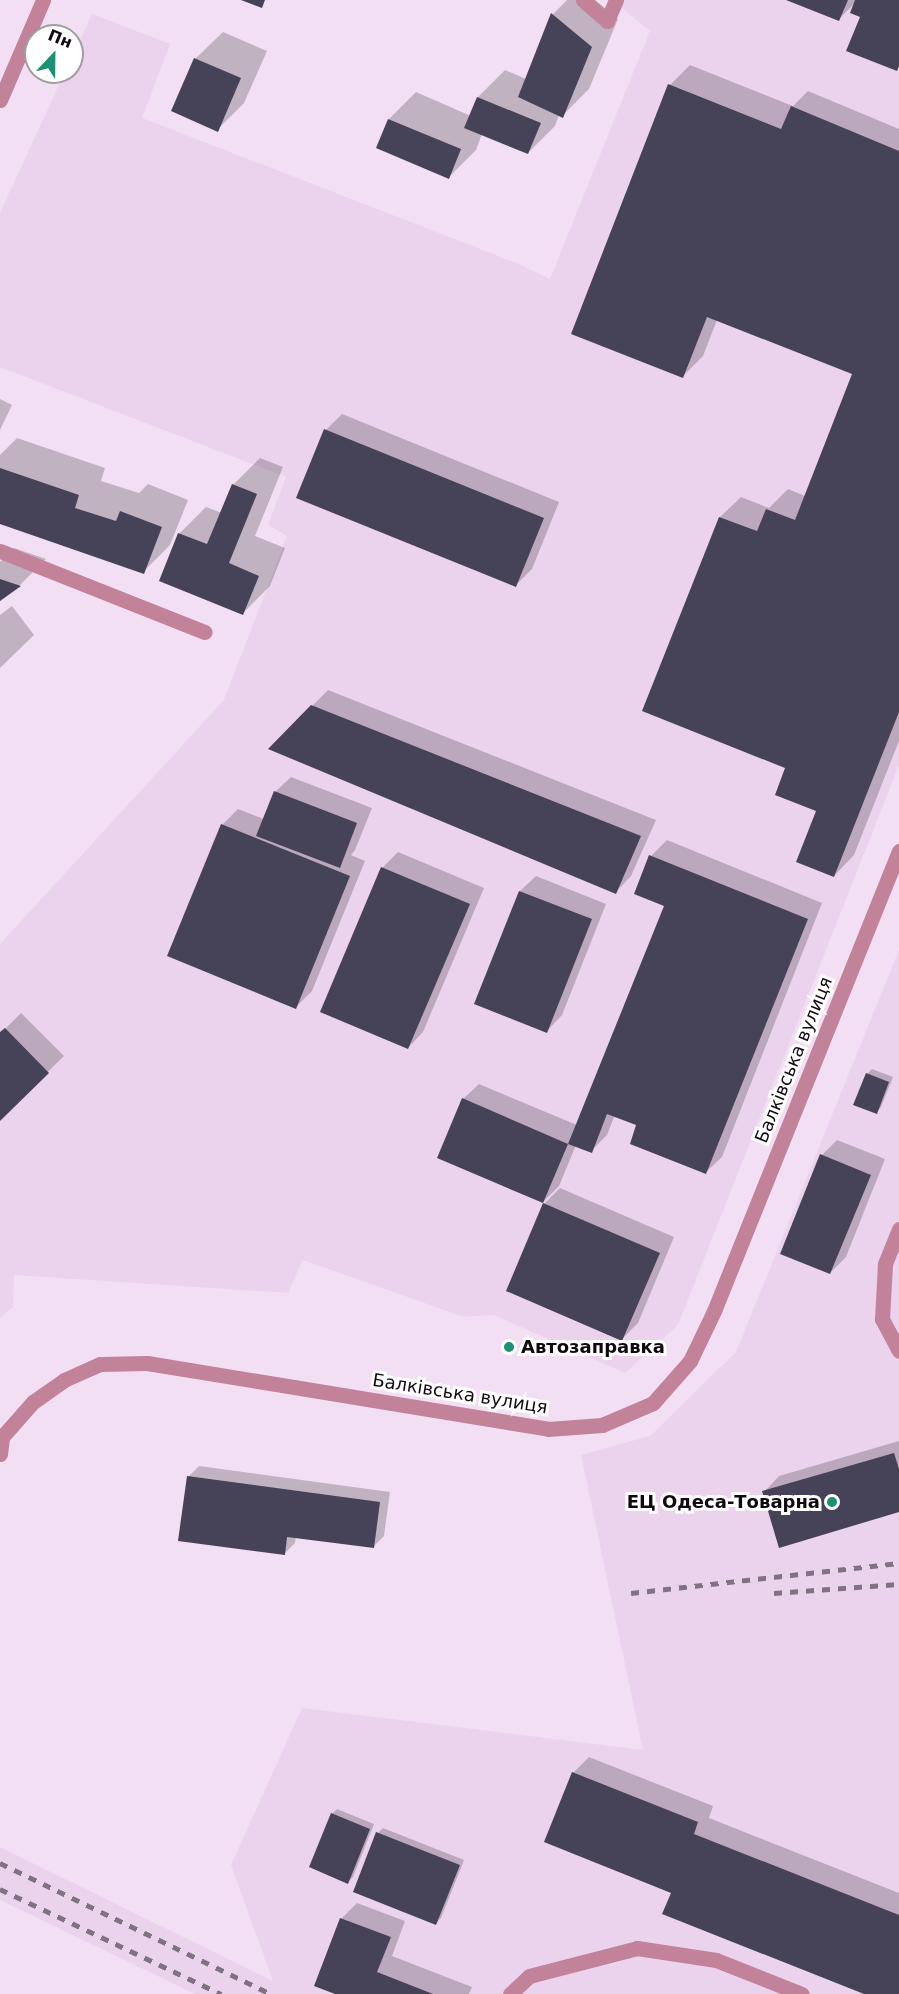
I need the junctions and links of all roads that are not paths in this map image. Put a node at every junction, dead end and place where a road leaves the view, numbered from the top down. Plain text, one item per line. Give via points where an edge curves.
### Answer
1 (43, 0) edge
2 (583, 0) edge
3 (616, 0) edge
4 (0, 100) edge
5 (0, 551) edge
6 (206, 632) dead end
7 (899, 851) edge
8 (899, 1229) edge
9 (899, 1351) edge
10 (0, 1454) edge
11 (510, 1994) edge
12 (802, 1994) edge

1 - 4 street
2 - 3 street via 607,21
5 - 6 street
7 - 10 street, Балківська вулиця via 714,1311 690,1361 653,1403 602,1425 548,1429 147,1363 100,1364 64,1380 33,1402 2,1437
8 - 9 street via 885,1264 882,1319
11 - 12 street via 529,1976 637,1948 716,1960

